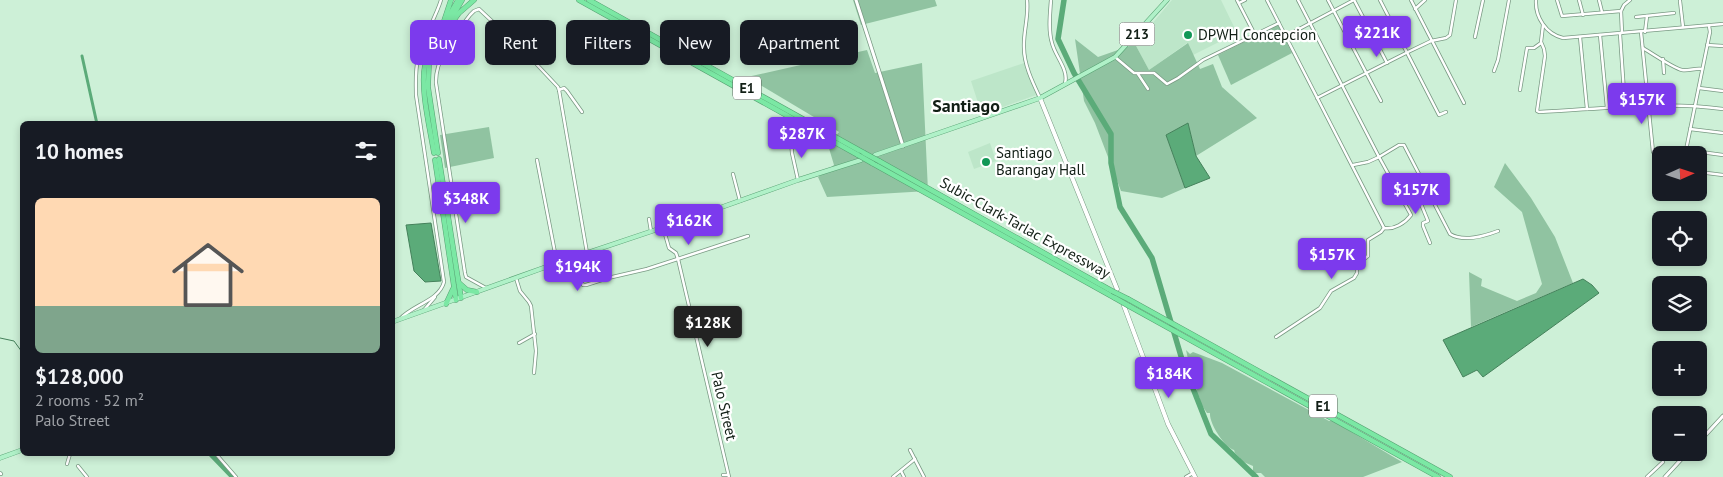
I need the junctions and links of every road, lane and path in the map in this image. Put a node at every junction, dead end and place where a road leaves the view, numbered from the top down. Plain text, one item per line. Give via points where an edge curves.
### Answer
1 (441, 0) edge
2 (450, 0) edge
3 (458, 0) edge
4 (462, 0) edge
5 (474, 0) edge
6 (578, 0) edge
7 (856, 0) edge
8 (1027, 0) edge
9 (1050, 0) edge
10 (1167, 0) edge
11 (1245, 0) edge
12 (1268, 0) edge
13 (1298, 0) edge
14 (1328, 0) edge
15 (1354, 0) edge
16 (1380, 0) edge
17 (1411, 0) edge
18 (1425, 0) edge
19 (1456, 0) edge
20 (1483, 0) edge
21 (1509, 0) edge
22 (1536, 0) edge
23 (1557, 0) edge
24 (1579, 0) edge
25 (1599, 0) edge
26 (1630, 0) edge
27 (1680, 1) edge
28 (587, 2) edge
29 (1238, 2) edge
30 (1415, 9) junction
31 (1334, 11) junction
32 (1621, 11) junction
33 (1602, 12) junction
34 (1674, 13) dead end
35 (1583, 14) junction
36 (1647, 16) junction
37 (1636, 17) dead end
38 (445, 20) edge
39 (448, 20) edge
40 (450, 20) edge
41 (453, 20) edge
42 (1279, 23) junction
43 (1310, 24) junction
44 (1723, 24) edge
45 (1543, 25) junction
46 (1709, 26) junction
47 (1683, 27) junction
48 (1641, 32) junction
49 (1645, 32) junction
50 (1621, 33) junction
51 (1255, 35) junction
52 (1600, 35) junction
53 (1286, 36) junction
54 (1475, 37) dead end
55 (1580, 37) junction
56 (1431, 41) junction
57 (1541, 42) junction
58 (1708, 45) junction
59 (1723, 46) edge
60 (1643, 48) junction
61 (1408, 52) junction
62 (1115, 57) junction
63 (1663, 59) junction
64 (1387, 63) junction
65 (430, 65) edge
66 (1702, 69) junction
67 (1494, 71) dead end
68 (1367, 72) junction
69 (1664, 73) dead end
70 (1138, 74) junction
71 (1067, 84) junction
72 (1343, 86) junction
73 (1699, 88) junction
74 (1148, 89) dead end
75 (559, 90) junction
76 (1520, 90) dead end
77 (1723, 91) edge
78 (1040, 98) junction
79 (1317, 98) junction
80 (1381, 101) dead end
81 (1464, 103) dead end
82 (1649, 106) junction
83 (1695, 106) junction
84 (1625, 107) junction
85 (1606, 108) junction
86 (1587, 109) junction
87 (1723, 109) edge
88 (582, 112) dead end
89 (1446, 112) dead end
90 (1690, 129) junction
91 (1723, 134) edge
92 (791, 141) dead end
93 (903, 146) junction
94 (1652, 146) edge
95 (1687, 146) edge
96 (436, 153) dead end
97 (1708, 153) edge
98 (875, 155) dead end
99 (1723, 155) edge
100 (1380, 157) junction
101 (437, 159) dead end
102 (537, 160) dead end
103 (861, 160) dead end
104 (1352, 166) junction
105 (1708, 173) edge
106 (733, 174) dead end
107 (1723, 175) edge
108 (798, 180) junction
109 (1432, 197) junction
110 (740, 201) junction
111 (648, 219) dead end
112 (663, 227) junction
113 (1384, 228) junction
114 (651, 231) junction
115 (1498, 231) dead end
116 (748, 236) dead end
117 (1430, 243) dead end
118 (587, 253) junction
119 (574, 258) junction
120 (678, 259) junction
121 (556, 263) junction
122 (516, 278) junction
123 (455, 280) junction
124 (487, 289) junction
125 (1115, 290) junction
126 (477, 292) junction
127 (436, 296) junction
128 (458, 299) junction
129 (446, 304) junction
130 (1127, 306) junction
131 (422, 312) junction
132 (399, 320) junction
133 (395, 321) edge
134 (535, 334) junction
135 (1276, 337) dead end
136 (519, 343) dead end
137 (534, 373) dead end
138 (1723, 416) edge
139 (1707, 433) edge
140 (910, 450) dead end
141 (20, 451) edge
142 (70, 456) edge
143 (218, 456) edge
144 (0, 458) edge
145 (915, 459) junction
146 (1680, 461) edge
147 (1663, 462) dead end
148 (68, 464) dead end
149 (78, 466) dead end
150 (900, 471) junction
151 (723, 475) dead end
152 (729, 476) edge
153 (1195, 476) edge
154 (87, 477) edge
155 (236, 477) edge
156 (893, 477) edge
157 (904, 477) edge
158 (924, 477) edge
159 (1186, 477) edge
160 (1438, 477) edge
161 (1450, 477) edge
162 (1646, 477) edge
163 (1665, 477) edge

1 - 127 street via 418,55 416,72 416,95 444,277 444,285
2 - 38 highway
3 - 39 highway
4 - 40 highway
5 - 41 highway
6 - 28 highway
7 - 93 street
8 - 78 street via 1024,53
9 - 71 street via 1051,42
10 - 62 main road, 213
11 - 29 street
12 - 42 street
13 - 43 street
14 - 31 street
15 - 31 street
15 - 64 street
16 - 61 street
17 - 30 street
18 - 30 street
19 - 56 street via 1450,35
20 - 54 street
21 - 67 street
22 - 45 street
23 - 35 street via 1562,16
24 - 35 street
25 - 33 street
26 - 32 street
27 - 47 street
28 - 125 highway, Subic-Clark-Tarlac Expressway / E1, bridge
28 - 130 highway, Subic-Clark-Tarlac Expressway / E1, bridge
29 - 51 street
30 - 56 street
31 - 43 street
31 - 68 street
32 - 33 street
32 - 50 street
33 - 35 street
34 - 36 street
36 - 37 street
36 - 49 street
42 - 51 street
42 - 53 street
43 - 53 street
43 - 72 street
44 - 46 street
45 - 55 street via 1560,37
45 - 57 street
46 - 47 street
46 - 58 street
47 - 49 street
48 - 49 street
48 - 50 street
48 - 60 street
50 - 52 street
50 - 84 street
51 - 70 street via 1203,60 1170,83 1165,83 1154,73
52 - 55 street
52 - 85 street
53 - 79 street
55 - 86 street
56 - 61 street
56 - 81 street
57 - 76 street via 1536,47 1527,48
57 - 86 street via 1545,56 1537,111
58 - 59 street
58 - 66 street
60 - 63 street
60 - 82 street
61 - 64 street
61 - 89 street via 1439,115
62 - 70 street via 1131,72
62 - 71 main road, 213
63 - 66 street via 1680,70
63 - 69 street
64 - 68 street
65 - 96 highway via 428,87
66 - 73 street
68 - 72 street
68 - 80 street
70 - 74 street
71 - 78 main road, 213
72 - 79 street
72 - 100 street
73 - 77 street
73 - 83 street
75 - 88 street via 564,88
75 - 118 street
75 - 124 street via 526,53 479,9 470,15 438,64 436,83 465,274
78 - 93 main road, 213
78 - 125 main road
79 - 104 street
82 - 83 street
82 - 84 street
82 - 94 street
83 - 87 street
83 - 90 street
84 - 85 street
85 - 86 street
90 - 91 street
90 - 95 street
92 - 108 street
93 - 98 main road, 213
97 - 99 street
100 - 104 street
100 - 109 street via 1404,145
100 - 113 street via 1411,215 1394,228
101 - 123 highway
102 - 121 street
103 - 108 main road
104 - 113 street
105 - 107 street
106 - 110 street
108 - 110 main road
109 - 115 street via 1455,238
109 - 117 street via 1421,204 1428,221 1422,226
110 - 112 main road
111 - 114 street
112 - 114 main road
112 - 120 street, Palo Street via 669,248
113 - 135 street via 1368,240 1368,256 1358,264 1354,278 1331,291 1320,308
114 - 118 main road
116 - 120 street
118 - 119 main road
119 - 120 street via 585,285
119 - 121 main road
120 - 152 street, Palo Street
121 - 122 main road
122 - 124 main road
122 - 134 street via 520,291 530,302
123 - 126 highway via 463,288
123 - 128 highway
123 - 129 highway
124 - 126 main road
125 - 161 highway, Subic-Clark-Tarlac Expressway / E1, bridge
126 - 128 main road
127 - 131 street
127 - 132 street
128 - 129 main road
129 - 131 main road
130 - 153 main road via 1168,424
130 - 160 highway, Subic-Clark-Tarlac Expressway / E1
131 - 132 main road
132 - 133 main road
134 - 136 street
134 - 137 street
138 - 139 street
140 - 145 street
141 - 144 main road
142 - 148 street
143 - 155 street
145 - 150 street
145 - 158 street
146 - 163 street
147 - 162 street
149 - 154 street
150 - 156 street
150 - 157 street
151 - 152 street
153 - 159 street

